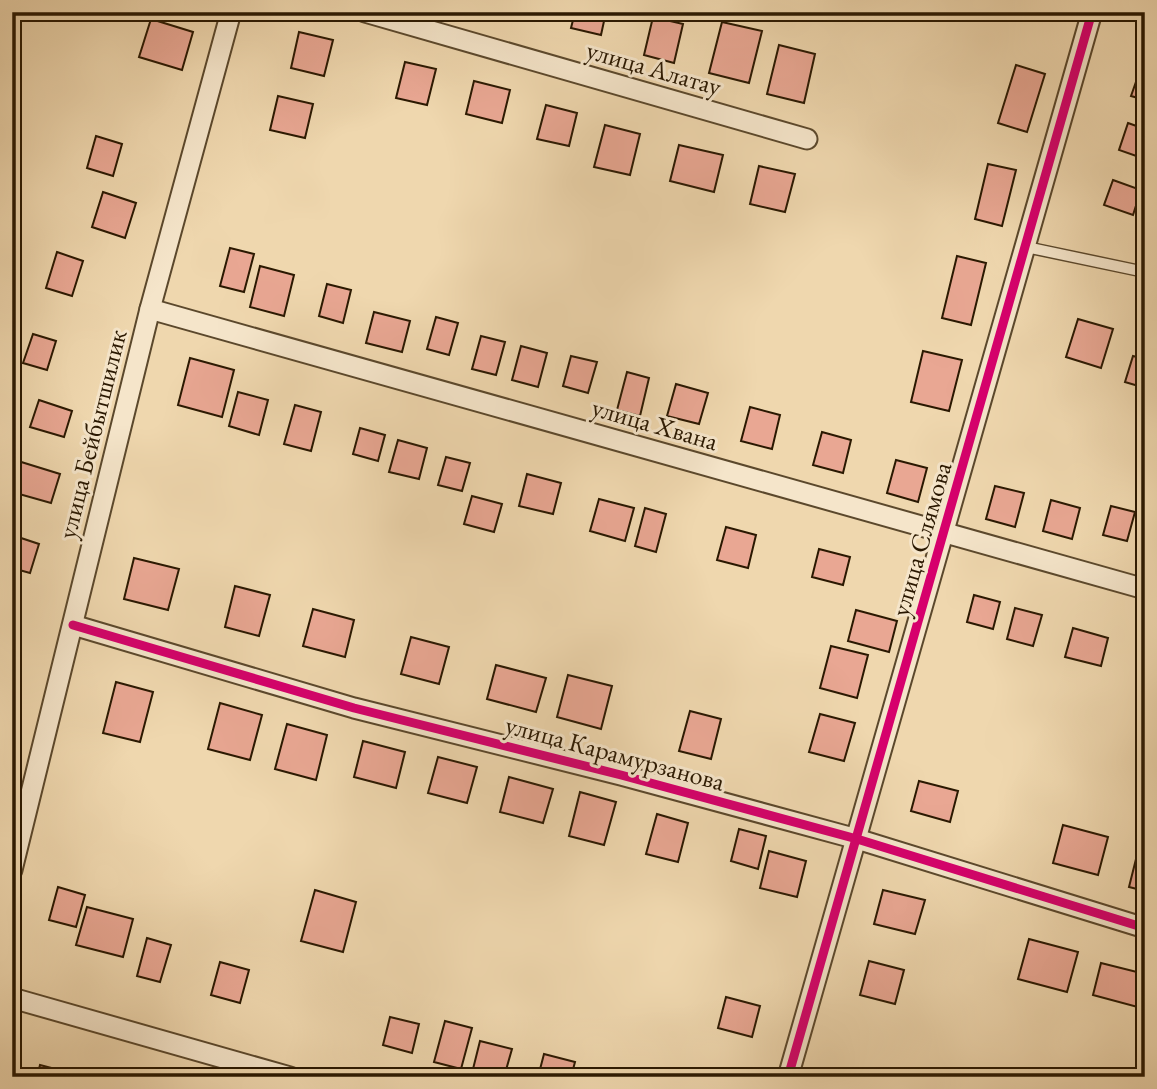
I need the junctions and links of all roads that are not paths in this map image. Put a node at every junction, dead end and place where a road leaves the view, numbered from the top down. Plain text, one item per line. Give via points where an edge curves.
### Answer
1 (231, 12) edge
2 (365, 12) edge
3 (1092, 12) edge
4 (807, 139) dead end
5 (1026, 247) junction
6 (1145, 272) edge
7 (150, 309) junction
8 (945, 533) junction
9 (1145, 589) edge
10 (73, 625) junction
11 (857, 839) junction
12 (12, 870) edge
13 (1145, 928) edge
14 (12, 998) edge
15 (290, 1077) edge
16 (788, 1077) edge

1 - 7 street, улица Бейбытшилик
2 - 4 street, улица Алатау
3 - 5 street, улица Слямова
5 - 6 lane
5 - 8 street, улица Слямова
7 - 8 street, улица Хвана
7 - 10 street, улица Бейбытшилик
8 - 9 street, улица Хвана
8 - 11 street, улица Слямова
10 - 11 street, улица Карамурзанова via 354,708
10 - 12 street, улица Бейбытшилик
11 - 13 street, улица Карамурзанова
11 - 16 street, улица Слямова
14 - 15 street

